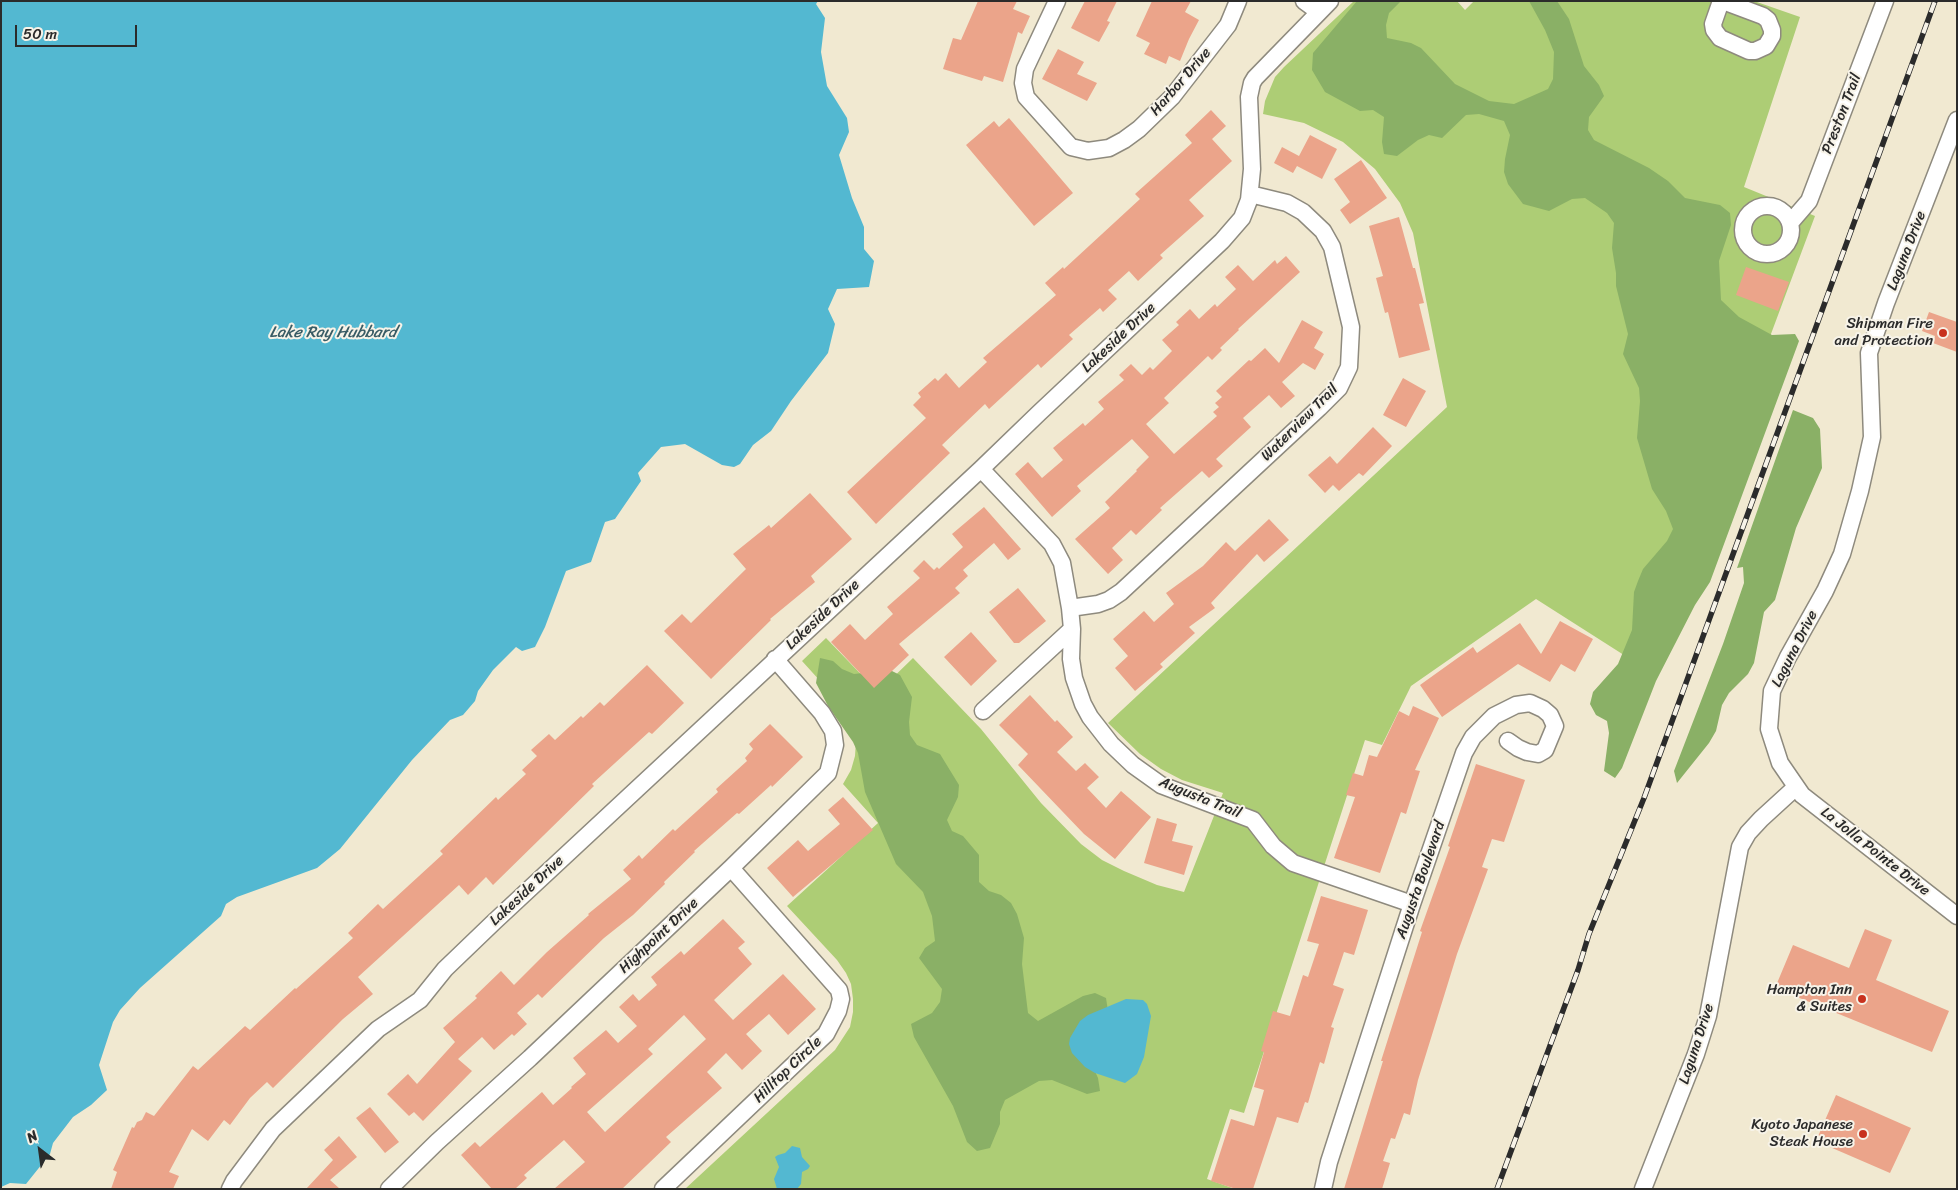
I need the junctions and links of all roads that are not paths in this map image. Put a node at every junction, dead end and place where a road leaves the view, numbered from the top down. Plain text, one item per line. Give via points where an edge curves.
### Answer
1 (1056, 1) edge
2 (1238, 1) edge
3 (1304, 1) edge
4 (1885, 1) edge
5 (1324, 7) edge
6 (1957, 120) edge
7 (1250, 194) junction
8 (1790, 223) dead end
9 (981, 469) junction
10 (1070, 608) junction
11 (1072, 629) junction
12 (775, 659) junction
13 (983, 711) dead end
14 (1508, 741) dead end
15 (1796, 787) junction
16 (731, 868) junction
17 (1412, 904) junction
18 (1957, 916) edge
19 (230, 1189) edge
20 (389, 1189) edge
21 (663, 1189) edge
22 (1323, 1189) edge
23 (1643, 1189) edge

1 - 2 street, Harbor Drive via 1025,69 1026,97 1071,147 1088,151 1109,148 1139,128 1172,97 1228,25
3 - 5 street
4 - 8 street, Preston Trail via 1809,202
5 - 7 street, Lakeside Drive via 1252,83 1249,97
6 - 15 street, Laguna Drive via 1869,352 1872,437 1842,554 1772,691 1769,729 1780,763
7 - 9 street, Lakeside Drive via 1242,218 1222,241
7 - 10 street, Waterview Trail via 1286,203 1303,212 1323,230 1332,247 1351,327 1349,367 1339,388 1319,408 1121,592 1098,604
9 - 10 street, Augusta Trail via 1052,544 1062,563
9 - 12 street, Lakeside Drive
10 - 11 street, Augusta Trail
11 - 13 street
11 - 17 street, Augusta Trail via 1071,660 1083,704 1111,744 1133,765 1161,784 1253,820 1273,846 1293,862
12 - 16 street, Highpoint Drive via 822,713 833,731 833,758 828,773
12 - 19 street, Lakeside Drive via 494,921 445,969 420,1000 378,1029 273,1129
14 - 17 street, Augusta Boulevard via 1538,754 1545,750 1555,726 1550,715 1530,703 1516,705 1494,716 1473,737 1464,753
15 - 18 street, La Jolla Pointe Drive
15 - 23 street, Laguna Drive via 1760,818 1740,847 1708,1016
16 - 20 street, Highpoint Drive
16 - 21 street, Hilltop Circle via 839,990 838,1011 826,1034
17 - 22 street, Augusta Boulevard

